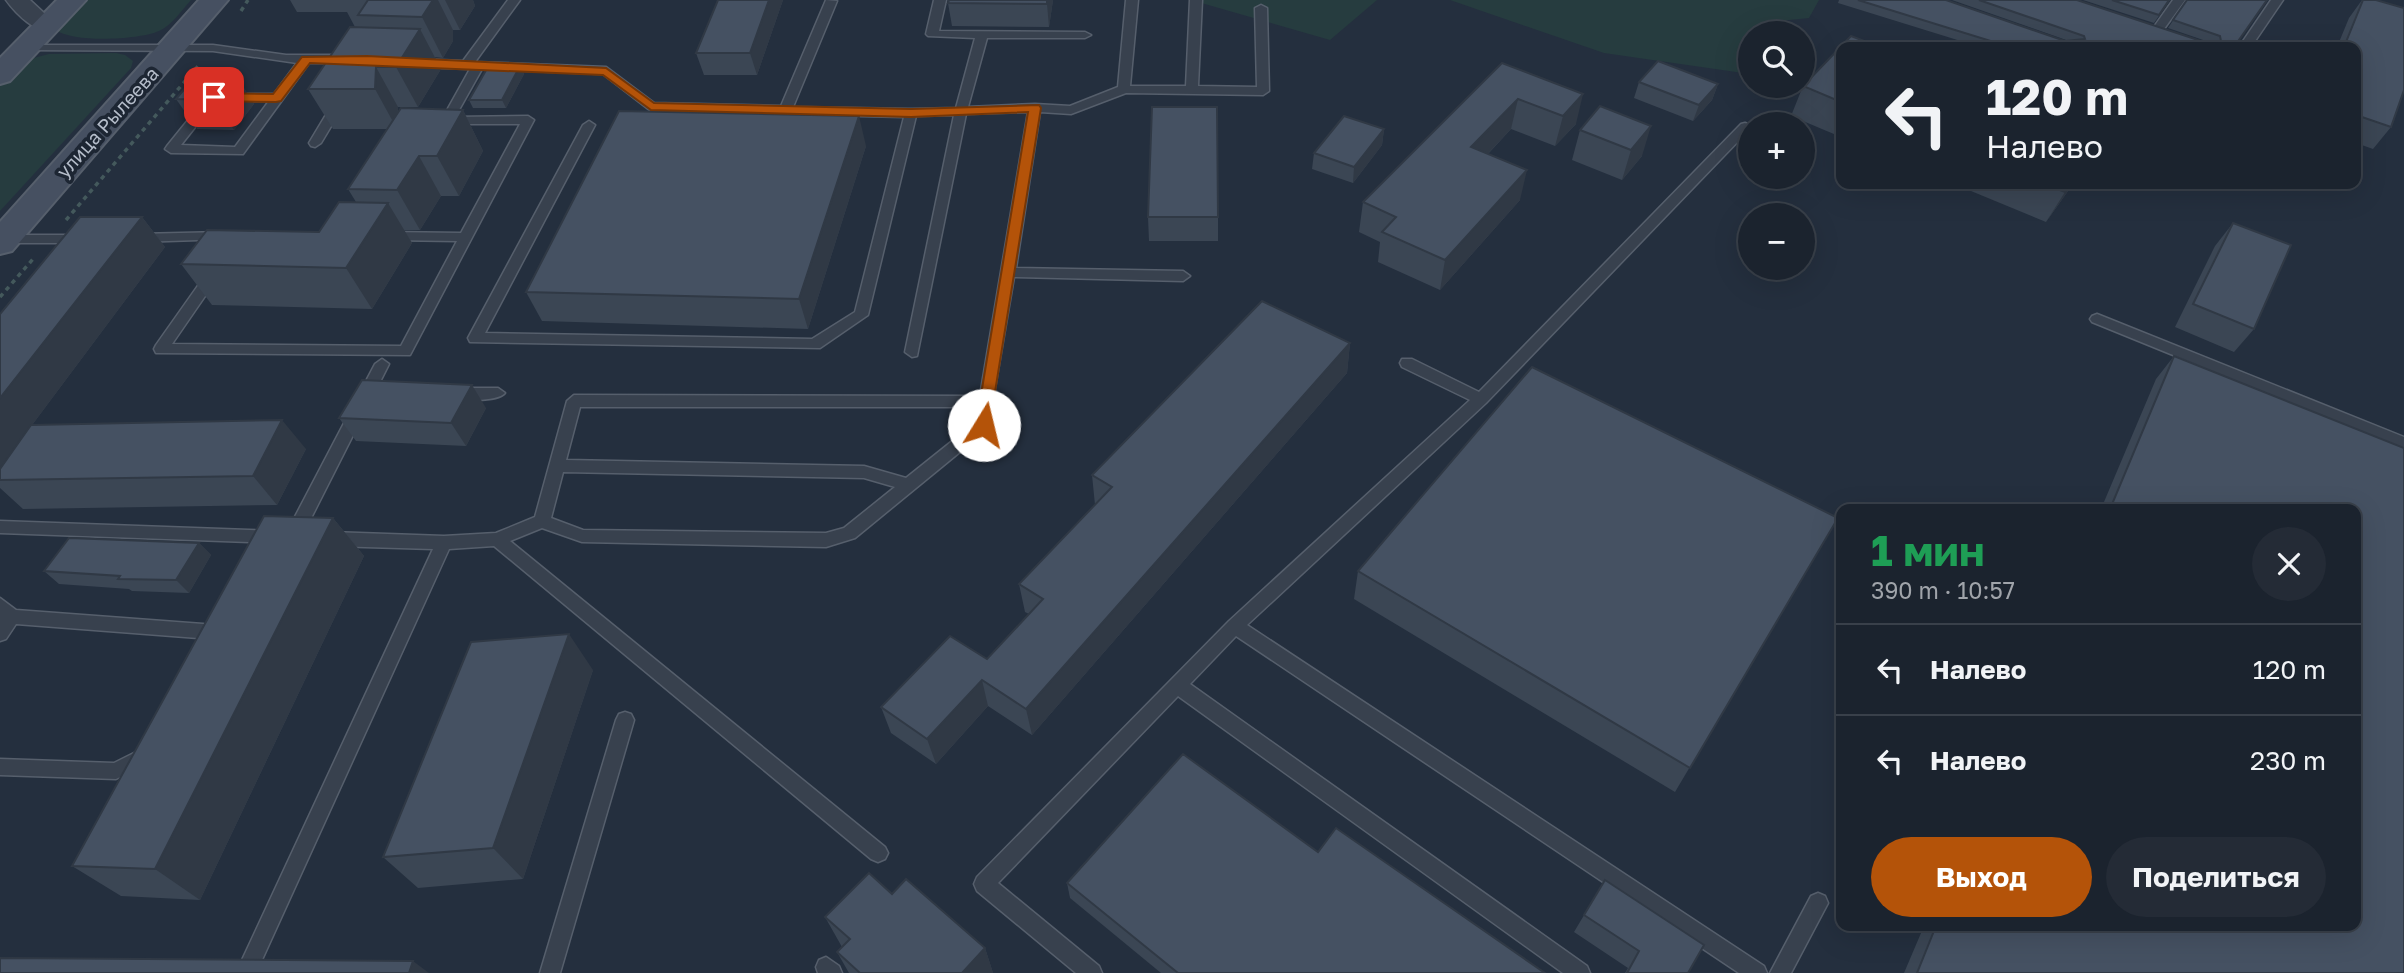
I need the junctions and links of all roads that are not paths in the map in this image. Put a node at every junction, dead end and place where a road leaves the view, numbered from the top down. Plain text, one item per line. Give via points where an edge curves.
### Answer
1 (17, 0) edge
2 (72, 0) edge
3 (214, 0) edge
4 (514, 0) edge
5 (940, 0) edge
6 (1132, 0) edge
7 (1196, 0) edge
8 (2179, 0) edge
9 (2277, 0) edge
10 (831, 1) edge
11 (1261, 8) dead end
12 (47, 26) junction
13 (2144, 26) edge
14 (2157, 31) junction
15 (982, 34) junction
16 (1085, 35) dead end
17 (2170, 35) edge
18 (2248, 42) edge
19 (26, 48) junction
20 (171, 50) junction
21 (306, 59) junction
22 (367, 60) edge
23 (404, 62) edge
24 (472, 66) junction
25 (0, 75) edge
26 (1124, 89) junction
27 (1192, 89) junction
28 (347, 91) edge
29 (276, 98) junction
30 (1035, 108) junction
31 (785, 111) junction
32 (961, 111) junction
33 (911, 113) junction
34 (432, 120) edge
35 (447, 121) junction
36 (589, 125) dead end
37 (1738, 134) edge
38 (315, 143) dead end
39 (5, 235) edge
40 (373, 236) edge
41 (466, 237) junction
42 (118, 238) edge
43 (90, 239) edge
44 (1008, 272) junction
45 (1182, 276) dead end
46 (2096, 319) dead end
47 (912, 352) dead end
48 (1407, 363) dead end
49 (382, 364) dead end
50 (446, 392) edge
51 (499, 393) dead end
52 (1481, 399) junction
53 (987, 402) junction
54 (2404, 443) edge
55 (557, 466) junction
56 (908, 485) junction
57 (542, 521) junction
58 (0, 527) edge
59 (306, 538) junction
60 (496, 539) junction
61 (444, 543) junction
62 (6, 611) edge
63 (1235, 626) junction
64 (0, 634) edge
65 (205, 660) edge
66 (1177, 685) junction
67 (625, 720) dead end
68 (155, 742) edge
69 (0, 767) edge
70 (878, 853) dead end
71 (1818, 903) dead end
72 (1081, 970) edge
73 (246, 973) edge
74 (550, 973) edge
75 (1580, 973) edge
76 (1757, 973) edge
77 (1780, 973) edge

1 - 12 street
2 - 12 main road
3 - 20 main road, улица Рылеева
4 - 24 lane
5 - 15 lane via 932,34
6 - 26 lane
7 - 27 lane
8 - 14 lane
9 - 18 lane
10 - 31 lane
11 - 27 lane via 1263,90
12 - 19 main road
13 - 14 lane
14 - 17 lane
15 - 16 lane
15 - 32 lane
19 - 20 lane
19 - 25 main road
20 - 21 lane via 214,48
20 - 39 main road, улица Рылеева
21 - 22 lane
21 - 29 lane
23 - 24 lane
24 - 31 lane via 606,71 651,107
24 - 35 lane
26 - 27 lane
26 - 30 lane via 1071,110
28 - 38 lane
29 - 29 lane via 239,151 171,149 214,97
30 - 32 lane
30 - 44 lane
31 - 33 lane
32 - 33 lane
32 - 47 lane
33 - 36 lane via 861,315 815,344 475,338
34 - 35 lane
35 - 41 lane via 528,120
37 - 52 lane
39 - 43 lane
40 - 41 lane
41 - 42 lane via 405,351 161,349 240,235
44 - 45 lane
44 - 53 lane
46 - 54 lane
48 - 52 lane
49 - 59 lane
50 - 51 lane
52 - 63 lane
53 - 55 lane via 575,401
53 - 56 lane via 984,425
55 - 56 lane via 864,471
55 - 57 lane
56 - 57 lane via 849,533 826,540 582,536
57 - 60 lane
58 - 59 lane
59 - 61 lane
60 - 61 lane
60 - 70 lane
61 - 73 lane
62 - 64 lane
62 - 65 lane via 204,631 212,648
63 - 66 lane
63 - 76 lane
66 - 72 lane via 984,884
66 - 75 lane
67 - 74 lane
68 - 69 lane via 148,754 116,771
71 - 77 lane

